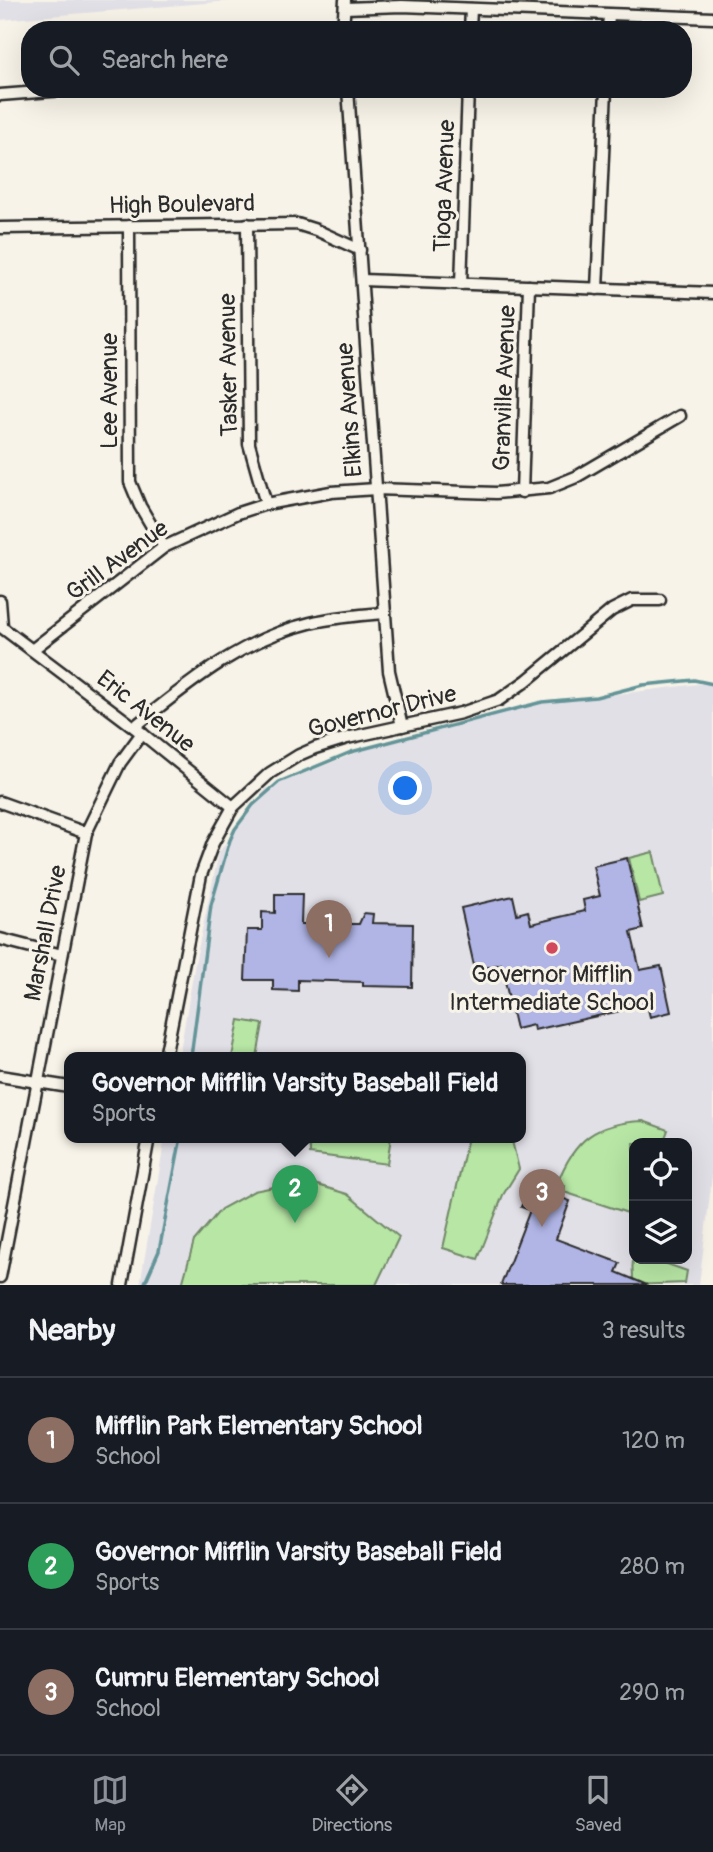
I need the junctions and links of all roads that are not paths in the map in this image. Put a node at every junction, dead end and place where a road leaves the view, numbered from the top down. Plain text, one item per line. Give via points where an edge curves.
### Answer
1 (345, 4) edge
2 (471, 9) junction
3 (608, 15) junction
4 (713, 19) edge
5 (470, 21) edge
6 (608, 21) edge
7 (21, 93) edge
8 (0, 95) edge
9 (349, 98) edge
10 (468, 98) edge
11 (606, 98) edge
12 (247, 224) junction
13 (129, 226) junction
14 (0, 228) edge
15 (359, 250) junction
16 (362, 280) junction
17 (461, 284) junction
18 (529, 286) junction
19 (597, 289) junction
20 (713, 293) edge
21 (680, 416) dead end
22 (376, 489) junction
23 (522, 492) junction
24 (266, 504) junction
25 (164, 547) junction
26 (660, 600) dead end
27 (0, 601) edge
28 (385, 613) junction
29 (1, 626) edge
30 (32, 650) junction
31 (402, 726) junction
32 (138, 730) junction
33 (0, 802) edge
34 (233, 807) junction
35 (86, 833) junction
36 (0, 939) edge
37 (62, 955) junction
38 (166, 1052) edge
39 (0, 1076) edge
40 (37, 1082) junction
41 (64, 1086) edge
42 (148, 1143) edge
43 (0, 1277) edge
44 (122, 1285) edge

1 - 2 street
2 - 3 street
2 - 5 street
3 - 4 street
3 - 6 street
7 - 8 street
9 - 15 street, Elkins Avenue
10 - 17 street, Tioga Avenue
11 - 19 street
12 - 13 street, High Boulevard
12 - 15 street, High Boulevard via 297,224
12 - 24 street, Tasker Avenue via 249,444
13 - 14 street, High Boulevard
13 - 25 street, Lee Avenue via 130,482
15 - 16 street, Elkins Avenue
16 - 17 street
16 - 22 street, Elkins Avenue
17 - 18 street
18 - 19 street
18 - 23 street, Granville Avenue
19 - 20 street
21 - 23 street, Grill Avenue via 563,484
22 - 23 street, Grill Avenue
22 - 24 street, Grill Avenue
22 - 28 street, Elkins Avenue
24 - 25 street, Grill Avenue
25 - 30 street, Grill Avenue
26 - 31 street, Governor Drive via 632,600 612,610 499,700
27 - 29 street
28 - 31 street, Elkins Avenue via 389,671
28 - 32 street, Marshall Drive via 312,622 262,639 206,671
29 - 30 street
30 - 32 street, Eric Avenue
31 - 34 street, Governor Drive via 299,755 270,773
32 - 34 street, Eric Avenue
32 - 35 street, Marshall Drive
33 - 35 street
34 - 38 street, Governor Drive via 201,875
35 - 37 street, Marshall Drive
36 - 37 street
37 - 40 street, Marshall Drive
39 - 40 street
40 - 41 street
40 - 43 street, Marshall Drive
42 - 44 street

